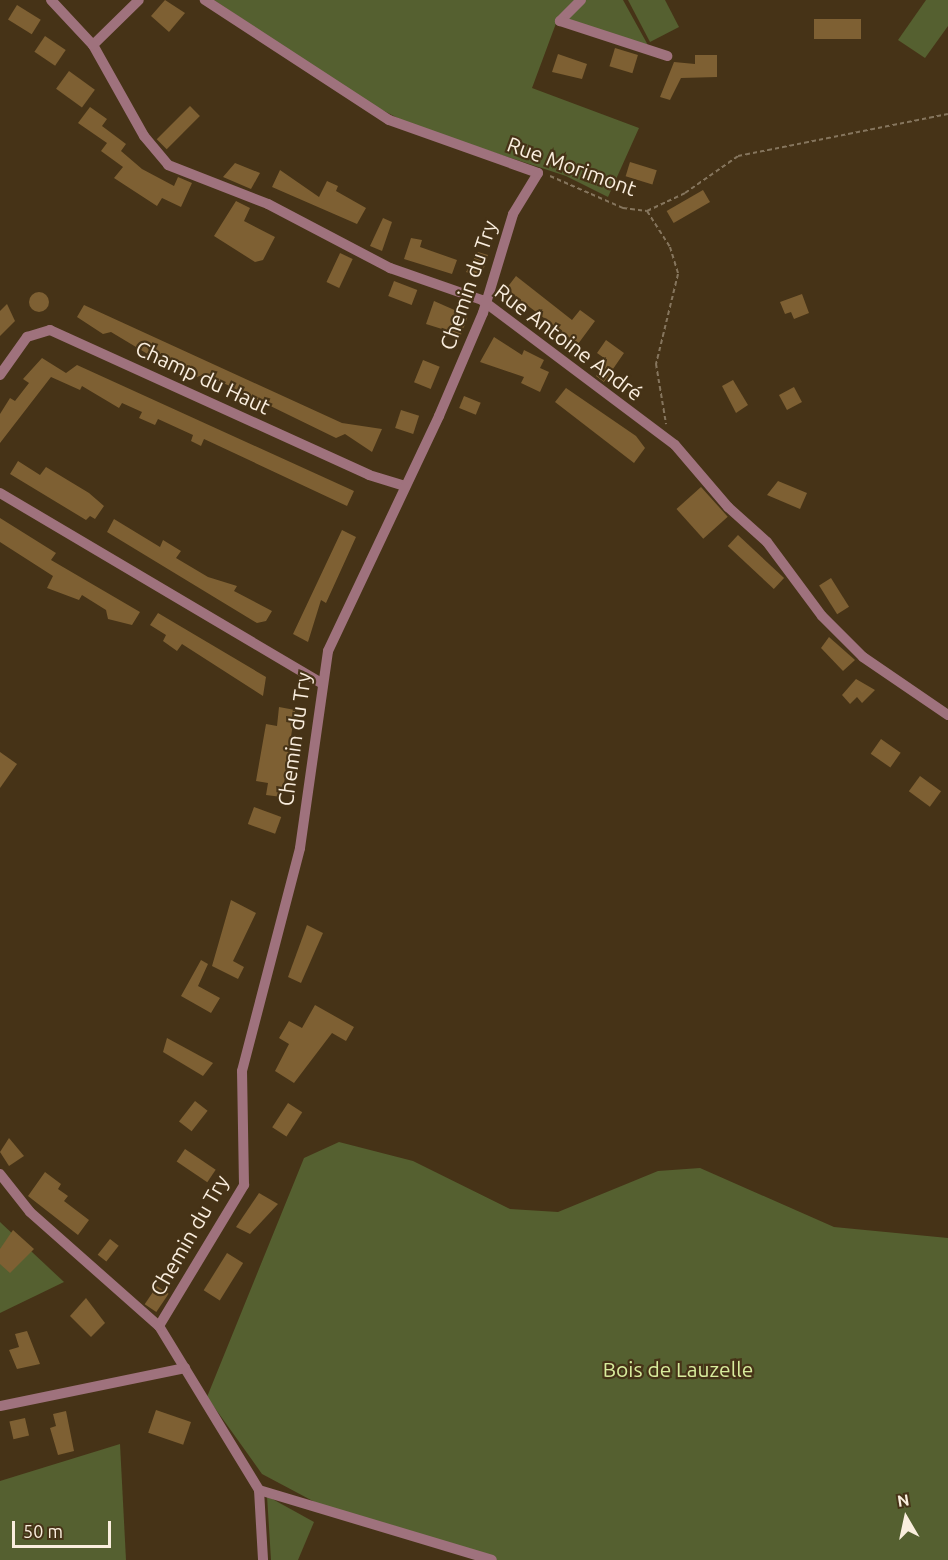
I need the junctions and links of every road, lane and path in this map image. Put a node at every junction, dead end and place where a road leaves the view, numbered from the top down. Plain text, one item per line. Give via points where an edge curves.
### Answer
1 (51, 0) edge
2 (139, 0) edge
3 (205, 0) edge
4 (580, 0) edge
5 (93, 45) junction
6 (667, 56) dead end
7 (948, 114) edge
8 (538, 173) junction
9 (647, 211) junction
10 (482, 300) junction
11 (0, 375) edge
12 (661, 436) junction
13 (405, 486) junction
14 (0, 493) edge
15 (320, 682) junction
16 (948, 715) edge
17 (0, 1174) edge
18 (159, 1326) junction
19 (185, 1368) junction
20 (0, 1406) edge
21 (259, 1490) junction
22 (263, 1560) edge
23 (492, 1560) edge

1 - 5 street, Rue Antoine André
2 - 5 street
3 - 8 street, Rue Morimont via 389,120
4 - 6 street via 560,21
5 - 10 street, Rue Antoine André via 144,136 178,171 268,204 390,268
7 - 9 path, Rue Morimont via 738,156 685,193
8 - 9 path, Rue Morimont via 575,183 623,208
8 - 10 street, Chemin du Try via 513,214
9 - 12 path via 670,247 678,273 656,364 667,427
10 - 12 street, Rue Antoine André
10 - 13 street, Chemin du Try via 483,313
11 - 13 street, Champ du Haut via 27,337 50,330 369,475
12 - 16 street, Rue Antoine André via 767,542 822,616 863,657
13 - 15 street, Chemin du Try via 328,651
14 - 15 street
15 - 18 street, Chemin du Try via 300,848 242,1071 244,1185
17 - 18 street via 30,1212
18 - 19 street
19 - 20 street
19 - 21 street
21 - 22 street
21 - 23 street

